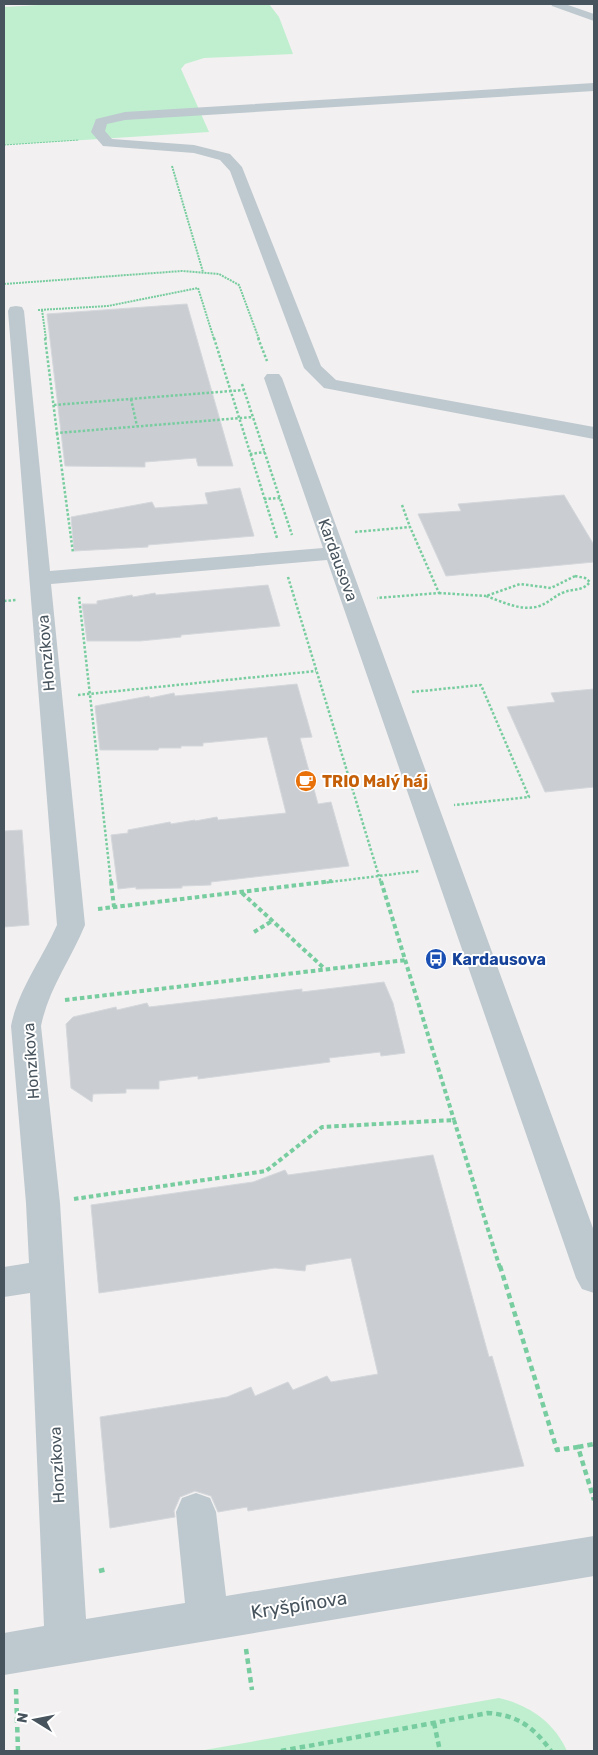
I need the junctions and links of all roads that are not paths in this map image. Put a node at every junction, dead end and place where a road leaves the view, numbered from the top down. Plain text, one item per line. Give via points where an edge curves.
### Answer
1 (556, 4) edge
2 (594, 18) edge
3 (594, 87) edge
4 (16, 311) road end
5 (273, 378) road end
6 (594, 433) edge
7 (342, 543) junction
8 (39, 579) junction
9 (20, 1020) edge
10 (47, 1276) junction
11 (594, 1278) edge
12 (4, 1282) edge
13 (196, 1512) dead end
14 (594, 1556) edge
15 (208, 1620) junction
16 (66, 1643) junction
17 (4, 1654) edge

1 - 2 street
3 - 6 street via 125,116 101,122 98,132 108,143 194,149 225,157 237,170 313,368 330,384
4 - 8 street, Honzíkova via 28,420
5 - 7 street, Kardausova
7 - 8 street via 282,558
7 - 11 street, Kardausova
8 - 9 street, Honzíkova via 71,925 59,953
9 - 10 street, Honzíkova via 43,1203
10 - 12 street
10 - 16 street, Honzíkova
13 - 15 street
14 - 15 street, Kryšpínova
15 - 16 street, Kryšpínova
16 - 17 street, Kryšpínova

